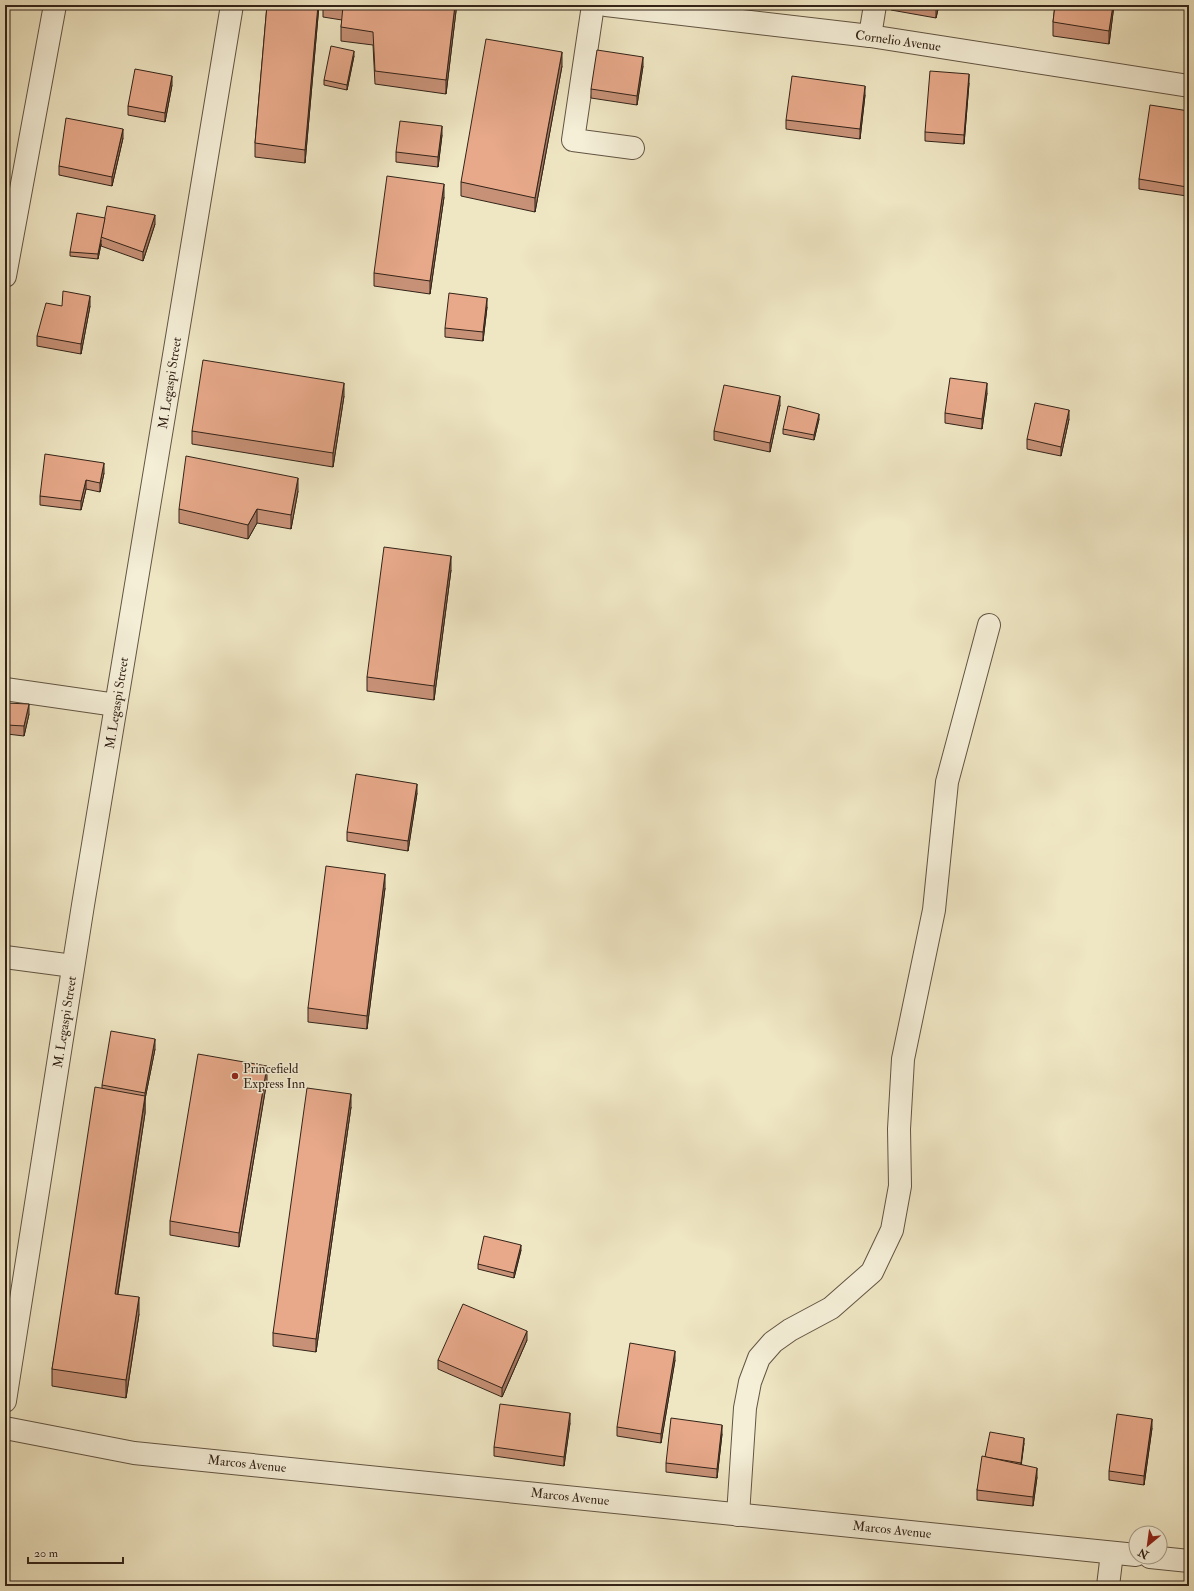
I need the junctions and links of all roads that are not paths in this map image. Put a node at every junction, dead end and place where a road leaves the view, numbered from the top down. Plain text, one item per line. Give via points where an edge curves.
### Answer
1 (55, 5) edge
2 (232, 5) edge
3 (593, 5) edge
4 (606, 5) edge
5 (875, 5) edge
6 (870, 36) junction
7 (1189, 86) edge
8 (633, 148) dead end
9 (5, 276) edge
10 (989, 625) dead end
11 (5, 689) edge
12 (116, 705) junction
13 (5, 957) edge
14 (73, 966) junction
15 (5, 1401) edge
16 (5, 1428) edge
17 (738, 1515) junction
18 (1112, 1553) junction
19 (1128, 1555) edge
20 (1168, 1559) edge
21 (1189, 1561) edge
22 (1108, 1586) edge

1 - 9 street
2 - 12 street, M. Legaspi Street
3 - 8 street via 573,140
4 - 6 street, Cornelio Avenue
5 - 6 street
6 - 7 street, Cornelio Avenue
10 - 17 street via 947,782 934,910 903,1059 900,1186 892,1230 872,1272 831,1308 773,1342 759,1358 750,1382 745,1408
11 - 12 street
12 - 14 street, M. Legaspi Street
13 - 14 street
14 - 15 street, M. Legaspi Street
16 - 17 street, Marcos Avenue via 134,1453
17 - 18 street, Marcos Avenue
18 - 19 street, Marcos Avenue
18 - 22 street
20 - 21 street

